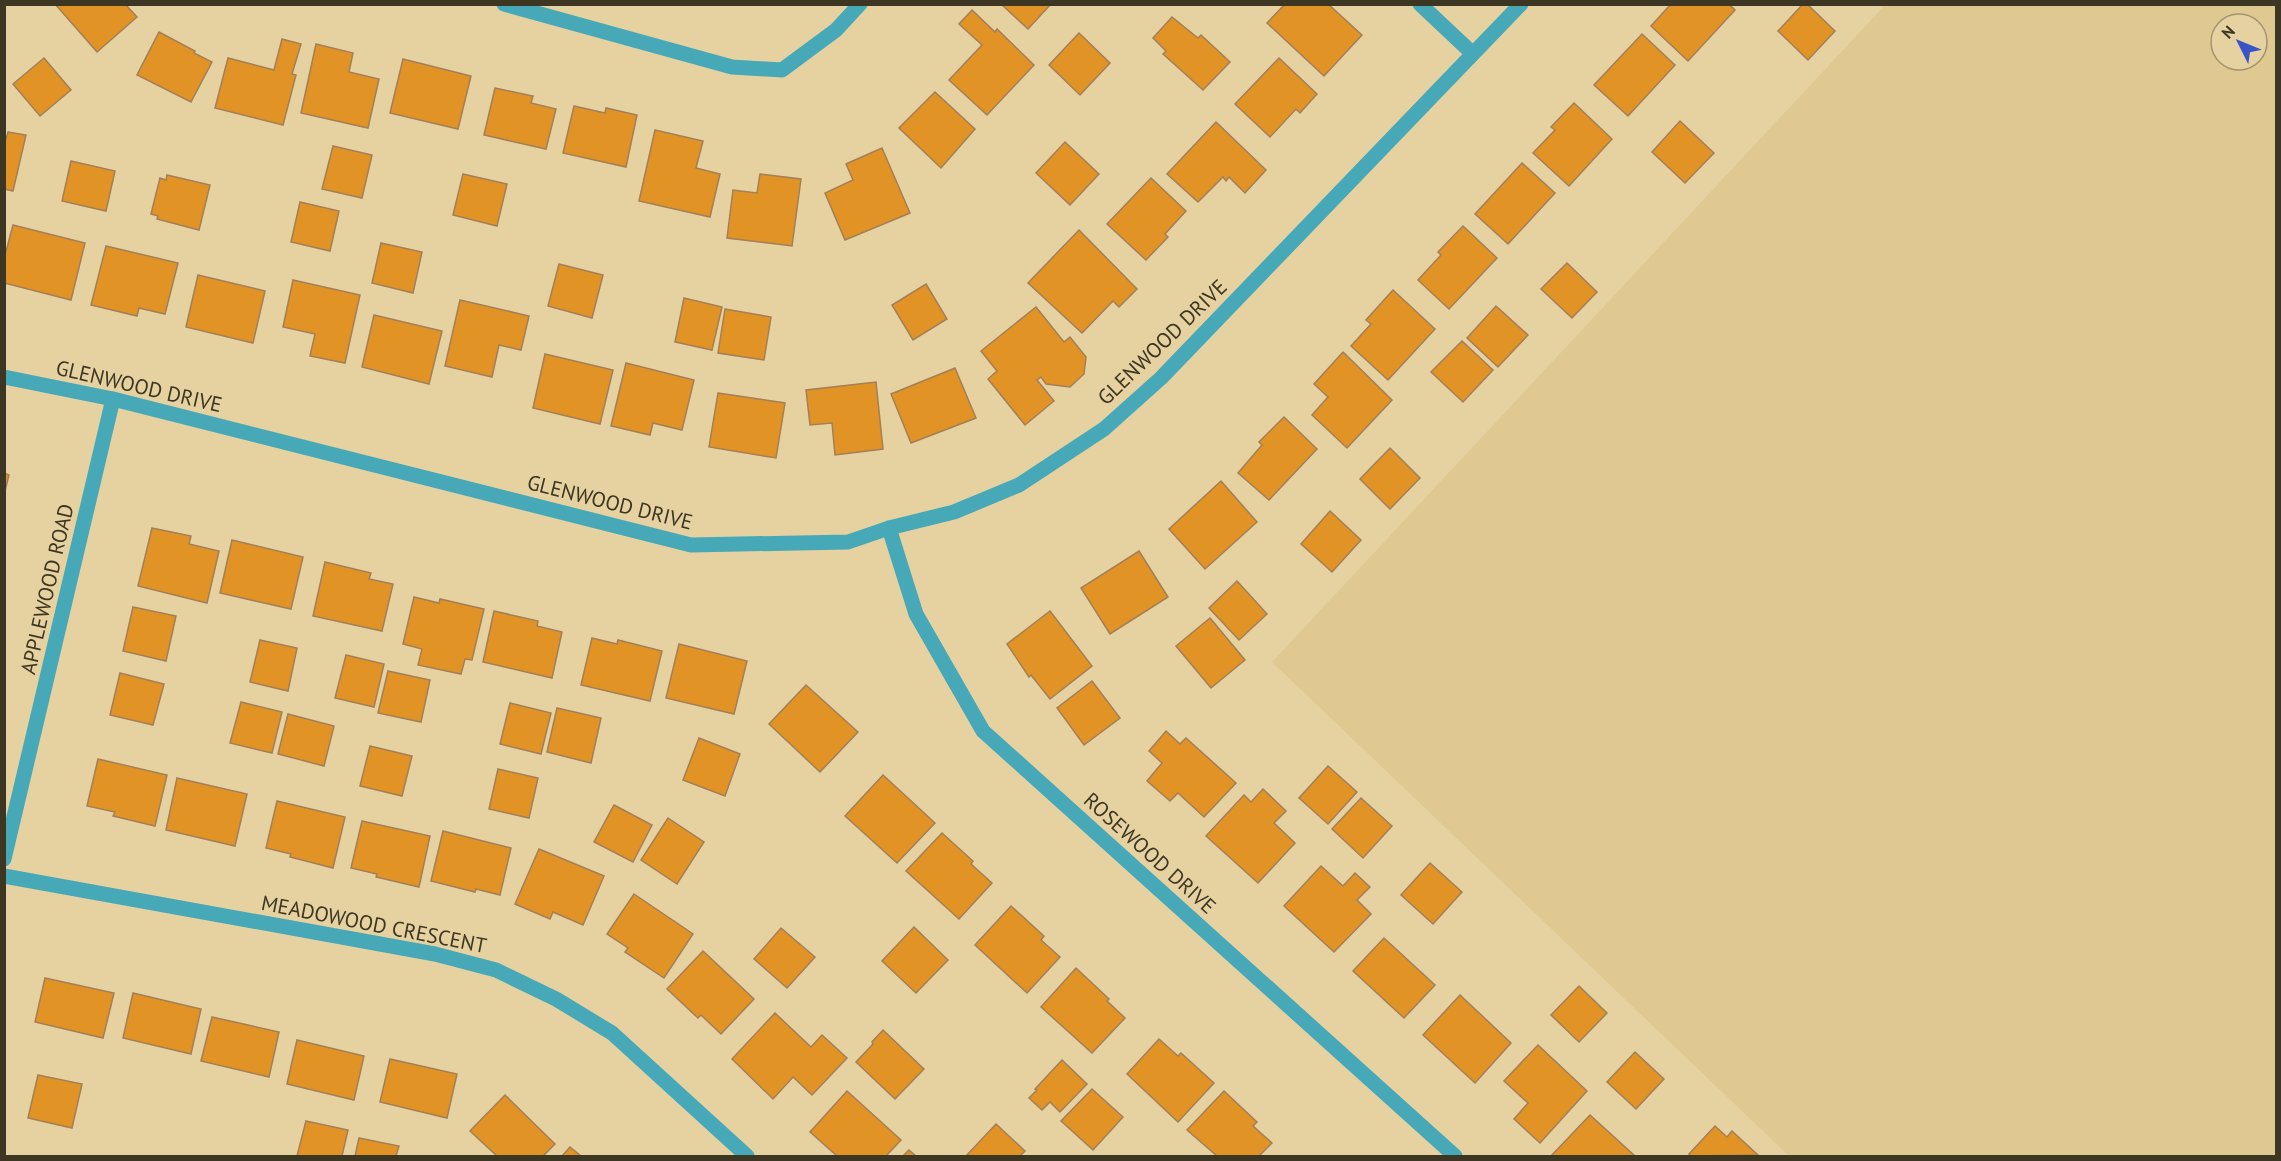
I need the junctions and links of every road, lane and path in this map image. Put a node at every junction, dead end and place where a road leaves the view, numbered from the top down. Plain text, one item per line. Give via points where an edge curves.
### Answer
1 (504, 4) edge
2 (860, 4) edge
3 (1420, 4) edge
4 (1521, 4) edge
5 (1472, 53) junction
6 (4, 377) edge
7 (113, 399) junction
8 (889, 528) junction
9 (4, 859) edge
10 (4, 876) edge
11 (747, 1156) edge
12 (1455, 1156) edge

1 - 2 street via 732,67 782,70 836,30
3 - 5 street
4 - 5 street, GLENWOOD DRIVE
5 - 8 street, GLENWOOD DRIVE via 1161,378 1104,429 1019,485 954,512
6 - 7 street, GLENWOOD DRIVE
7 - 8 street, GLENWOOD DRIVE via 691,545 848,542
7 - 9 street, APPLEWOOD ROAD
8 - 12 street, ROSEWOOD DRIVE via 916,614 982,731
10 - 11 street, MEADOWOOD CRESCENT via 435,954 496,970 556,999 612,1033

